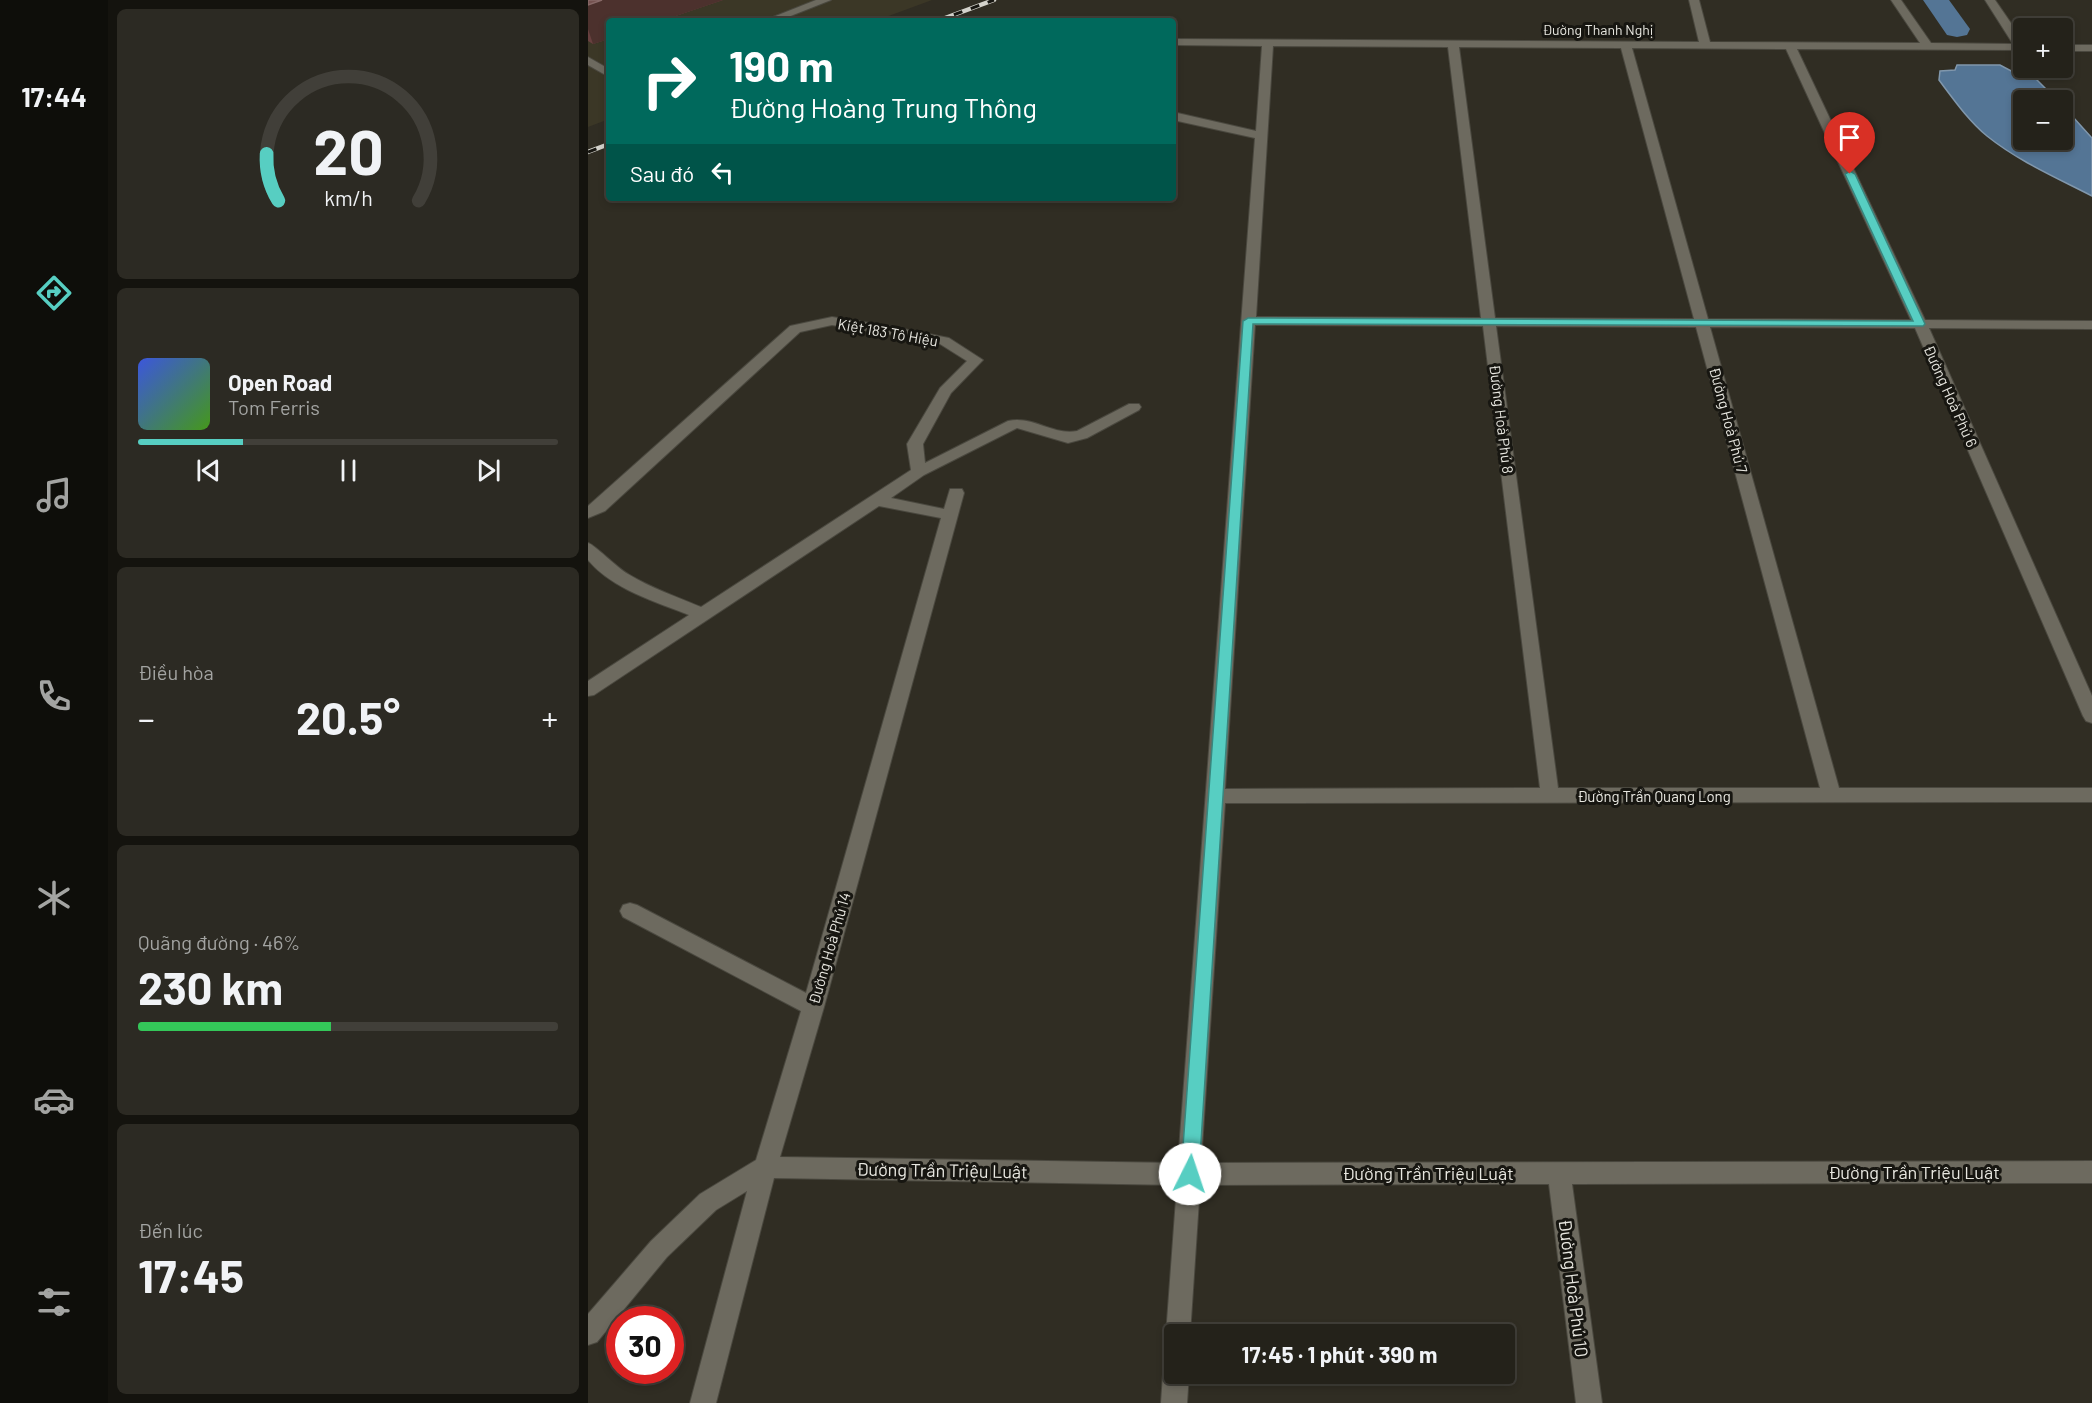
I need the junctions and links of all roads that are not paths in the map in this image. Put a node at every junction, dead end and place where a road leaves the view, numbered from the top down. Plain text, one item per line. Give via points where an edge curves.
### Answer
1 (826, 0) edge
2 (1694, 0) edge
3 (1896, 0) edge
4 (1990, 0) edge
5 (776, 18) edge
6 (2013, 34) edge
7 (1176, 42) edge
8 (1268, 42) junction
9 (1454, 43) junction
10 (1625, 44) junction
11 (1706, 44) junction
12 (1790, 45) junction
13 (1927, 45) junction
14 (2013, 47) edge
15 (2073, 48) edge
16 (2092, 48) edge
17 (588, 60) edge
18 (606, 72) edge
19 (1176, 117) edge
20 (1262, 136) junction
21 (1489, 320) junction
22 (1248, 321) junction
23 (1702, 322) junction
24 (1920, 324) junction
25 (2092, 325) edge
26 (1134, 407) dead end
27 (919, 472) junction
28 (956, 493) dead end
29 (875, 500) junction
30 (588, 513) edge
31 (950, 515) junction
32 (588, 548) edge
33 (702, 614) junction
34 (588, 690) edge
35 (2092, 716) edge
36 (2092, 795) edge
37 (1216, 796) junction
38 (1550, 796) junction
39 (1832, 796) junction
40 (630, 911) dead end
41 (813, 1008) junction
42 (765, 1167) junction
43 (1560, 1172) junction
44 (2092, 1172) edge
45 (1190, 1174) junction
46 (1179, 1324) edge
47 (588, 1333) edge
48 (1175, 1384) edge
49 (704, 1403) edge
50 (1174, 1403) edge
51 (1589, 1403) edge

1 - 5 street
2 - 11 street
3 - 13 street
4 - 6 street
7 - 8 street, Đường Thanh Nghị
8 - 9 street, Đường Thanh Nghị
8 - 20 street
9 - 10 street, Đường Thanh Nghị
9 - 21 street, Đường Hoà Phú 8
10 - 11 street, Đường Thanh Nghị
10 - 23 street, Đường Hoà Phú 7
11 - 12 street, Đường Thanh Nghị
12 - 13 street, Đường Thanh Nghị
12 - 24 street, Đường Hoà Phú 6
13 - 14 street, Đường Thanh Nghị
15 - 16 street
17 - 18 street
19 - 20 street
20 - 22 street
21 - 22 street
21 - 23 street
21 - 38 street, Đường Hoà Phú 8
22 - 37 street
23 - 24 street
23 - 39 street, Đường Hoà Phú 7
24 - 25 street
24 - 35 street, Đường Hoà Phú 6
26 - 27 street via 1082,435 1068,438 1013,424
27 - 29 street
27 - 30 street, Kiệt 183 Tô Hiệu via 915,444 945,391 976,360 944,341 832,321 795,329
28 - 31 street, Đường Hoà Phú 14
29 - 31 street
29 - 33 street
31 - 41 street, Đường Hoà Phú 14
32 - 33 street via 593,558 641,589
33 - 34 street
36 - 39 street, Đường Trần Quang Long
37 - 38 street, Đường Trần Quang Long
37 - 45 street
38 - 39 street, Đường Trần Quang Long
40 - 41 street
41 - 42 street, Đường Hoà Phú 14
42 - 45 street, Đường Trần Triệu Luật
42 - 47 street via 708,1202 659,1249
42 - 49 street, Đường Hoà Phú 14
43 - 44 street, Đường Trần Triệu Luật
43 - 45 street, Đường Trần Triệu Luật
43 - 51 street, Đường Hoà Phú 10
45 - 46 street
48 - 50 street

